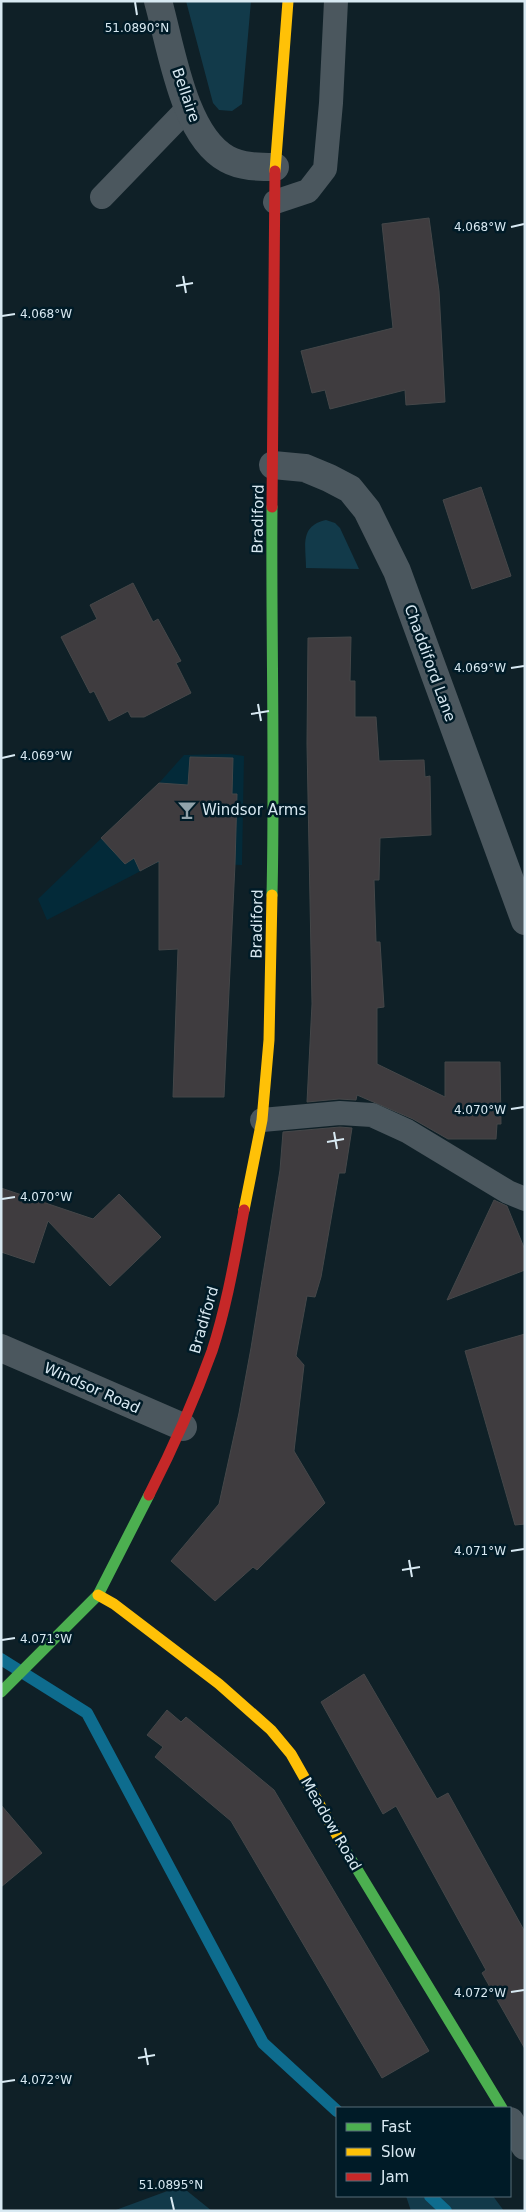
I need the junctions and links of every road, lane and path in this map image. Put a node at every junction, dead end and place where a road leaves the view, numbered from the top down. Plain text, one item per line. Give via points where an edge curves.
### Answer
1 (158, 1) edge
2 (288, 1) edge
3 (336, 1) edge
4 (188, 108) junction
5 (275, 167) junction
6 (102, 197) dead end
7 (275, 202) junction
8 (273, 465) junction
9 (525, 921) edge
10 (262, 1120) junction
11 (525, 1200) edge
12 (1, 1348) edge
13 (183, 1427) junction
14 (98, 1595) junction
15 (3, 1691) edge
16 (501, 2107) edge
17 (511, 2123) edge
18 (525, 2146) edge

1 - 4 street, Bellaire
2 - 5 street, Bradiford
3 - 7 lane via 325,169 308,191
4 - 5 street, Bellaire via 207,144 227,159 254,167
4 - 6 lane
5 - 7 street, Bradiford
7 - 8 street, Bradiford
8 - 9 street, Chaddiford Lane via 305,468 329,478 350,489 367,510 397,571
8 - 10 street, Bradiford via 274,826 269,1040
10 - 11 lane via 340,1113 372,1115 407,1131
10 - 13 street, Bradiford via 230,1284 212,1350
12 - 13 street, Windsor Road
13 - 14 street, Bradiford
14 - 15 street, Bradiford
14 - 16 street, Meadow Road via 219,1684 271,1730 291,1754 338,1838
17 - 18 street

